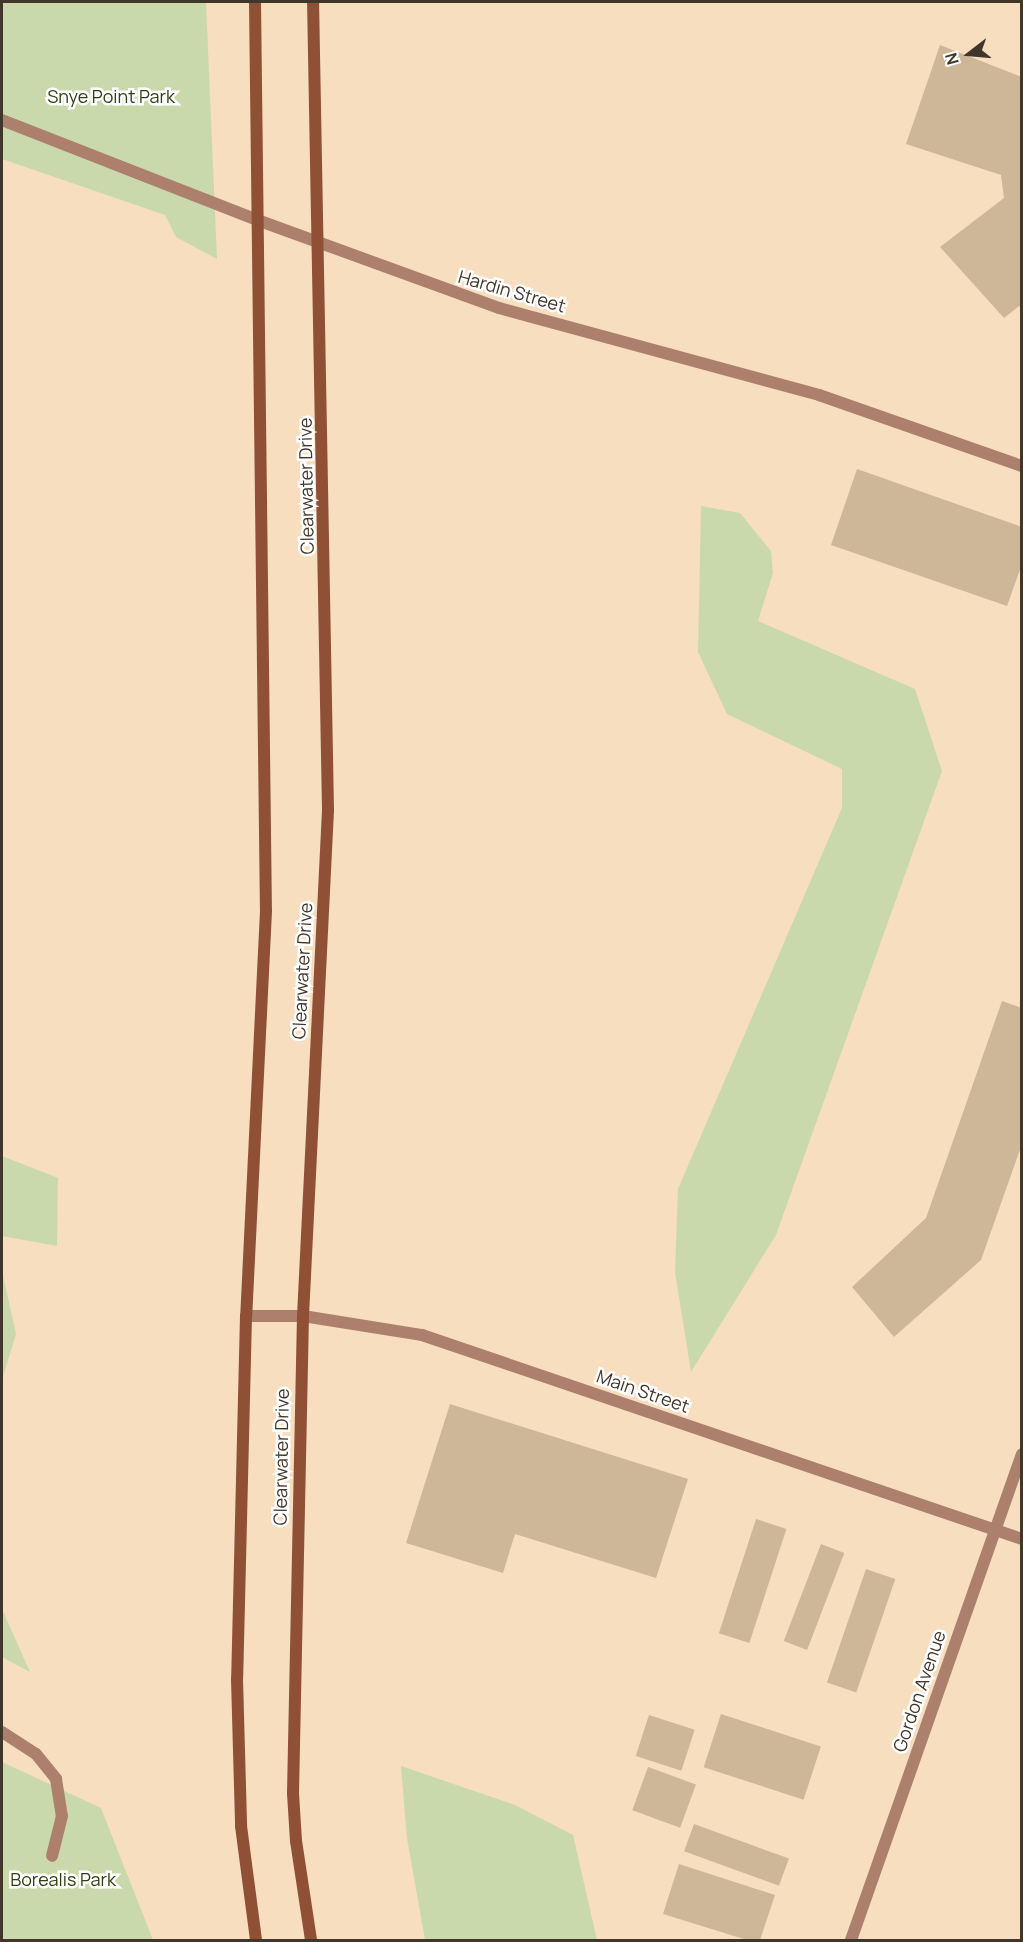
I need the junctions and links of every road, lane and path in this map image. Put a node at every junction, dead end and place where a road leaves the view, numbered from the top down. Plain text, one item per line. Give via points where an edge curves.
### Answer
1 (255, 2) edge
2 (314, 2) edge
3 (2, 120) edge
4 (260, 221) junction
5 (320, 244) junction
6 (1022, 466) edge
7 (246, 1316) junction
8 (303, 1316) junction
9 (1022, 1454) edge
10 (994, 1530) junction
11 (1022, 1539) edge
12 (2, 1732) edge
13 (52, 1856) dead end
14 (256, 1941) edge
15 (311, 1941) edge
16 (851, 1941) edge

1 - 4 main road
2 - 5 main road, Clearwater Drive
3 - 4 street, Hardin Street
4 - 5 street, Hardin Street
4 - 7 main road via 266,911
5 - 6 street, Hardin Street via 499,308 819,395
5 - 8 main road, Clearwater Drive via 328,810
7 - 8 street, Main Street
7 - 14 main road via 237,1679 241,1826
8 - 10 street, Main Street via 422,1335
8 - 15 main road, Clearwater Drive via 293,1793 298,1862
9 - 10 street, Gordon Avenue
10 - 11 street, Main Street
10 - 16 street, Gordon Avenue
12 - 13 street via 36,1754 56,1779 62,1816

